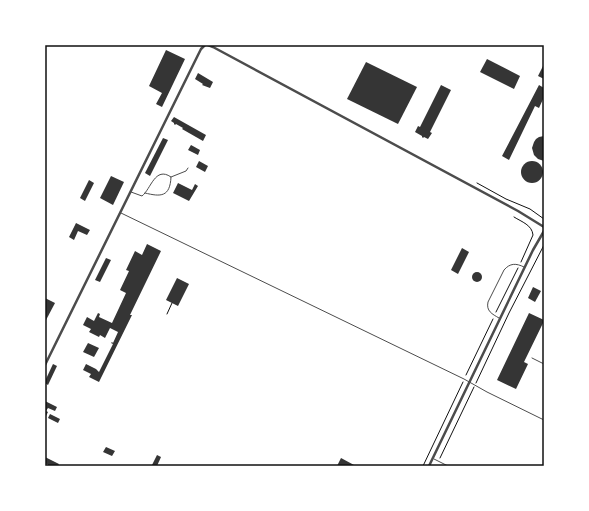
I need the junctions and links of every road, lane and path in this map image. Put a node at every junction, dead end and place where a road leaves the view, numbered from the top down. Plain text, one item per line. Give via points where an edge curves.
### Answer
1 (206, 45) edge
2 (188, 168) dead end
3 (171, 177) junction
4 (477, 183) dead end
5 (131, 191) junction
6 (145, 194) junction
7 (120, 213) junction
8 (514, 217) dead end
9 (544, 219) edge
10 (544, 227) edge
11 (544, 231) edge
12 (544, 245) edge
13 (519, 265) junction
14 (525, 267) junction
15 (172, 303) dead end
16 (167, 314) dead end
17 (495, 316) junction
18 (500, 319) junction
19 (532, 358) dead end
20 (544, 364) edge
21 (45, 365) edge
22 (464, 379) junction
23 (470, 382) junction
24 (475, 385) junction
25 (544, 420) edge
26 (432, 459) junction
27 (438, 461) junction
28 (422, 466) edge
29 (429, 466) edge
30 (448, 466) edge

1 - 5 street via 201,49
1 - 10 street
2 - 3 lane
3 - 6 lane via 161,174 150,184
3 - 6 lane via 170,188 166,193 161,196
4 - 9 path
5 - 6 lane via 142,196
5 - 7 street
7 - 21 street
7 - 22 lane
8 - 13 path via 531,227 534,233
11 - 14 street
12 - 24 path
13 - 14 lane
13 - 17 path
13 - 17 lane via 512,264 506,267 488,302 488,310
14 - 18 street
15 - 16 path
17 - 18 lane
17 - 22 path
18 - 23 street
19 - 20 lane
22 - 23 lane
22 - 28 path
23 - 24 lane
23 - 26 street
24 - 25 lane
24 - 27 path
26 - 27 lane
26 - 29 street
27 - 30 lane

